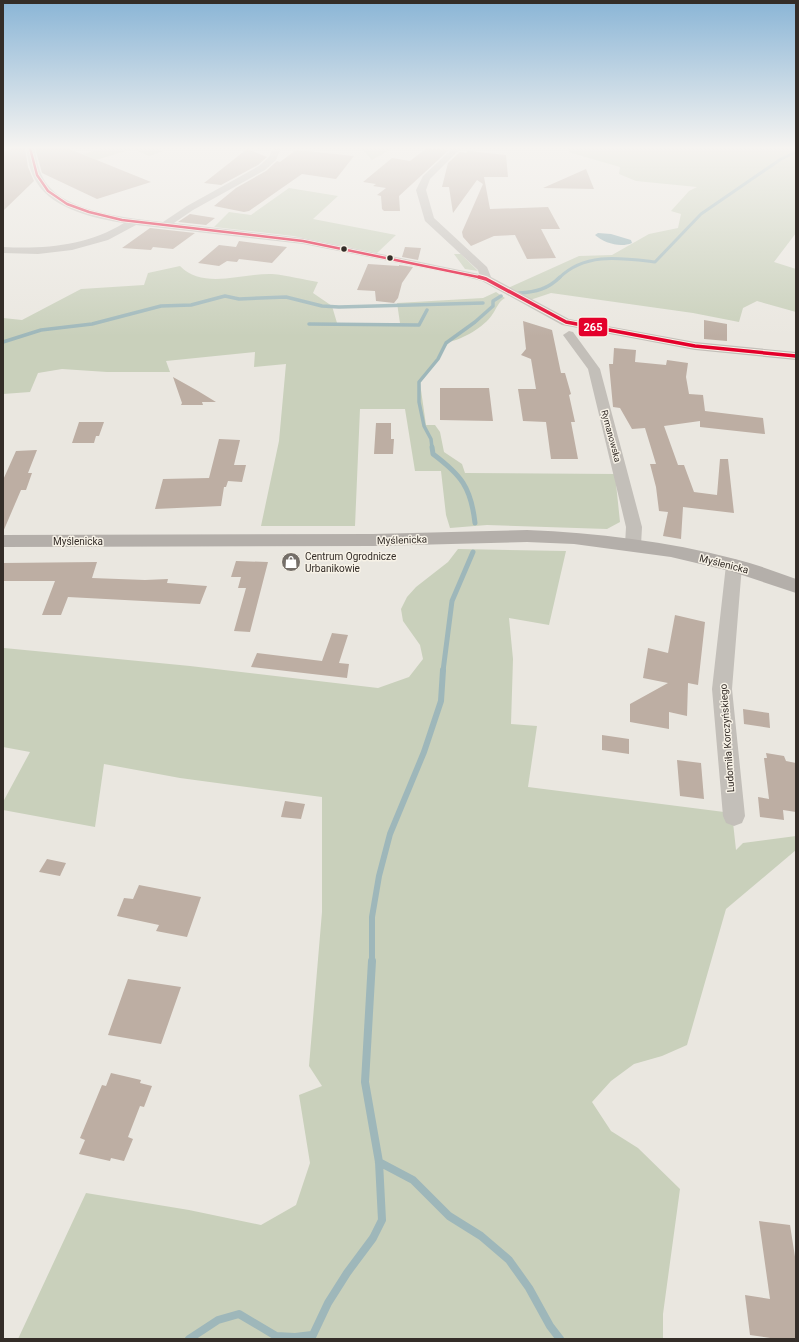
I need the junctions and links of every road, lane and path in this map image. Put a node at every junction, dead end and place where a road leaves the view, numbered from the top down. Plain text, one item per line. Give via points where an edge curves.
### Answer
1 (89, 211) edge
2 (186, 211) edge
3 (427, 211) edge
4 (135, 221) junction
5 (166, 224) junction
6 (3, 250) edge
7 (486, 279) junction
8 (569, 335) dead end
9 (796, 356) edge
10 (3, 541) edge
11 (633, 545) junction
12 (734, 565) junction
13 (796, 586) edge
14 (734, 816) dead end

1 - 4 street
2 - 5 street
3 - 7 street via 429,219 483,269
4 - 5 street
4 - 6 street via 122,231 106,238 77,246 30,252
5 - 7 street via 303,241
7 - 9 street via 566,322 695,346
8 - 11 street, Rymanowska via 594,369 634,527
10 - 11 street, Myślenicka via 373,540 527,536
11 - 12 street, Myślenicka
12 - 13 street, Myślenicka
12 - 14 street, Ludomiła Korczyńskiego via 722,689

